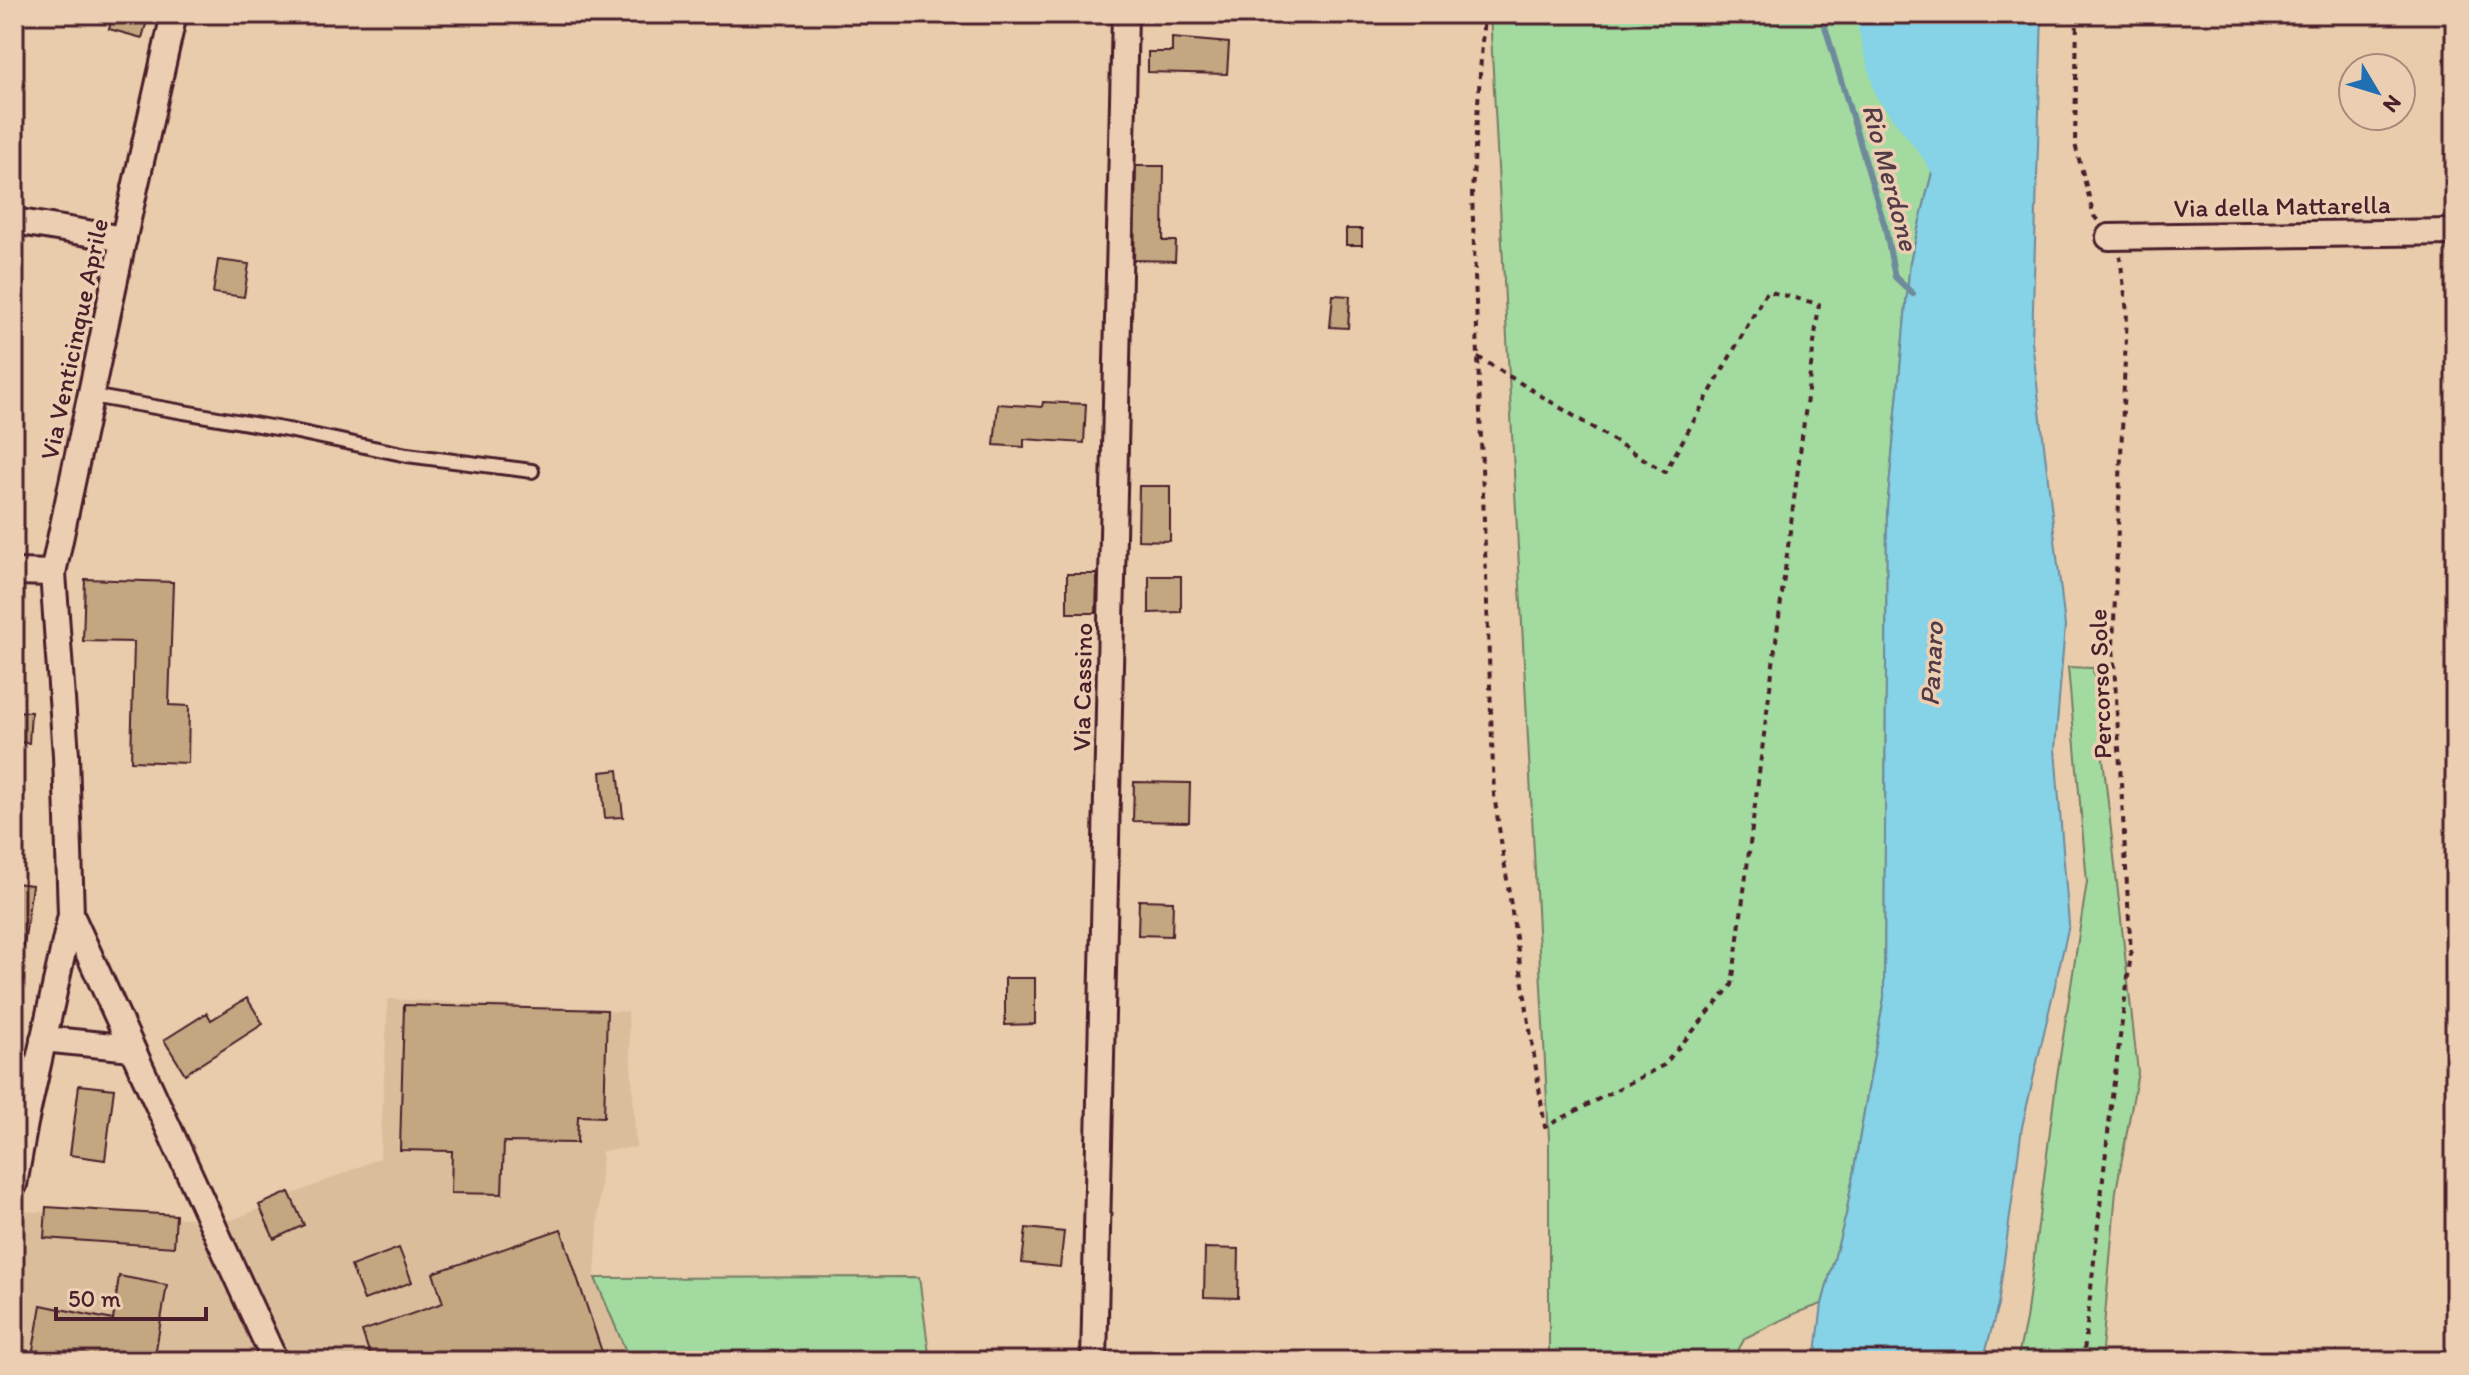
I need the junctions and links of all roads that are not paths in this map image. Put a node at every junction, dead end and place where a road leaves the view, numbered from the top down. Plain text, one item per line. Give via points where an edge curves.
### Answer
1 (174, 14) edge
2 (1125, 14) edge
3 (14, 221) edge
4 (2455, 232) edge
5 (2109, 237) road end
6 (124, 239) junction
7 (91, 396) junction
8 (532, 471) dead end
9 (14, 572) edge
10 (53, 573) junction
11 (71, 915) junction
12 (43, 1039) junction
13 (132, 1048) junction
14 (20, 1121) edge
15 (14, 1185) edge
16 (275, 1361) edge
17 (1094, 1361) edge

1 - 6 street, Via Venticinque Aprile
2 - 17 street, Via Cassino
3 - 6 street
4 - 5 street, Via della Mattarella
6 - 7 street, Via Venticinque Aprile
7 - 8 lane via 407,455
7 - 10 street, Via Venticinque Aprile
9 - 10 street
10 - 11 street, Via Venticinque Aprile
11 - 12 street
11 - 13 street, Via Venticinque Aprile
12 - 13 street
12 - 14 street
13 - 16 street, Via Venticinque Aprile
14 - 15 street

